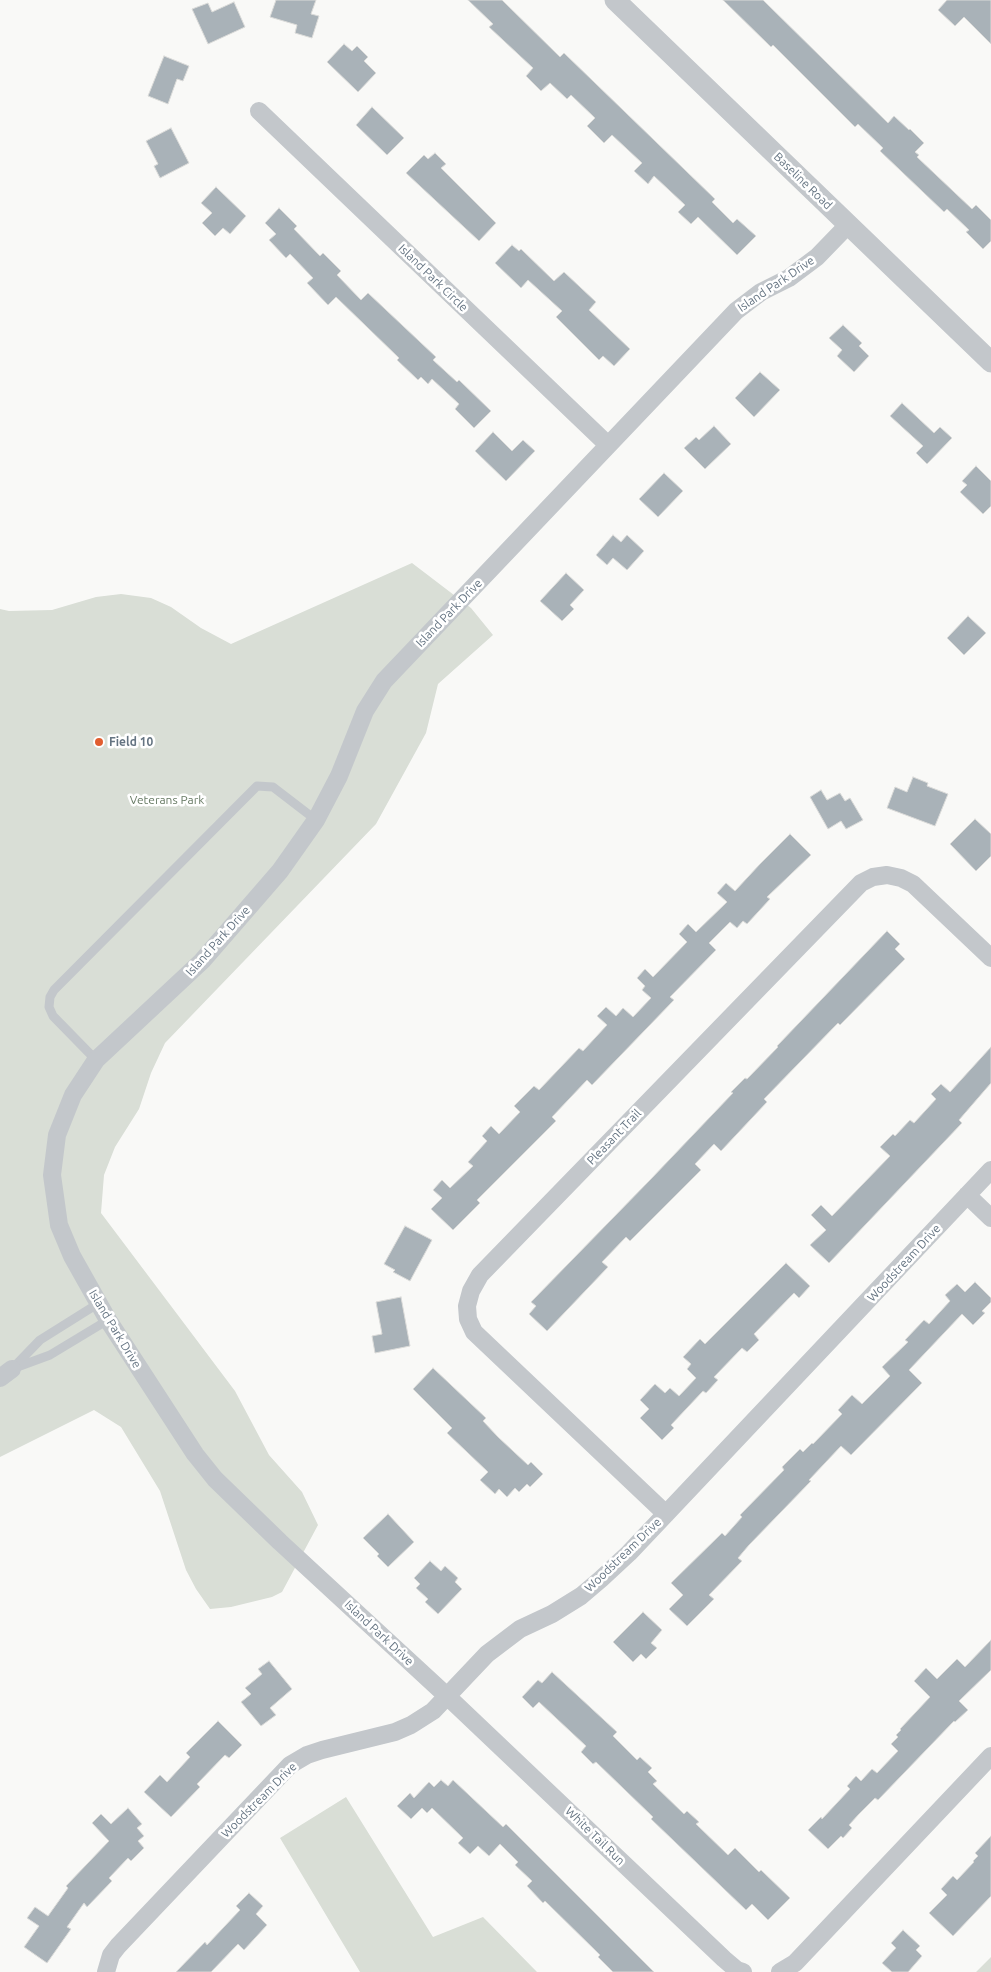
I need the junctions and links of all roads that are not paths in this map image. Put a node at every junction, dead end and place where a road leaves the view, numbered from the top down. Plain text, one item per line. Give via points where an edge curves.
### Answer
1 (616, 0) edge
2 (259, 111) dead end
3 (848, 225) junction
4 (991, 362) edge
5 (608, 445) junction
6 (316, 820) junction
7 (991, 958) edge
8 (96, 1060) junction
9 (991, 1170) edge
10 (967, 1195) junction
11 (991, 1218) edge
12 (99, 1303) junction
13 (108, 1320) junction
14 (6, 1374) edge
15 (666, 1514) junction
16 (448, 1697) junction
17 (991, 1756) edge
18 (106, 1972) edge
19 (743, 1972) edge
20 (780, 1972) edge

1 - 3 street, Baseline Road
2 - 5 street, Island Park Circle
3 - 4 street, Baseline Road
3 - 5 street, Island Park Drive via 817,257 736,311
5 - 6 street, Island Park Drive via 384,681 365,711 339,776
6 - 8 street, Island Park Drive via 280,872 202,961
6 - 8 lane via 273,787 257,786 54,990 49,1007 53,1016
7 - 15 street, Pleasant Trail via 913,884 887,875 861,883 480,1275 467,1306 474,1332
8 - 12 street, Island Park Drive via 73,1095 57,1135 52,1175 59,1225 72,1256
9 - 10 street, Woodstream Drive
10 - 11 street
10 - 15 street, Woodstream Drive
12 - 13 street, Island Park Drive
12 - 14 lane via 40,1340
13 - 14 lane via 50,1355
13 - 16 street, Island Park Drive via 195,1454 215,1479
15 - 16 street, Woodstream Drive via 581,1596 520,1629 487,1654
16 - 18 street, Woodstream Drive via 433,1711 395,1732 322,1750 290,1766 118,1946 111,1954
16 - 19 street, White Tail Run via 724,1959
17 - 20 street via 795,1963

